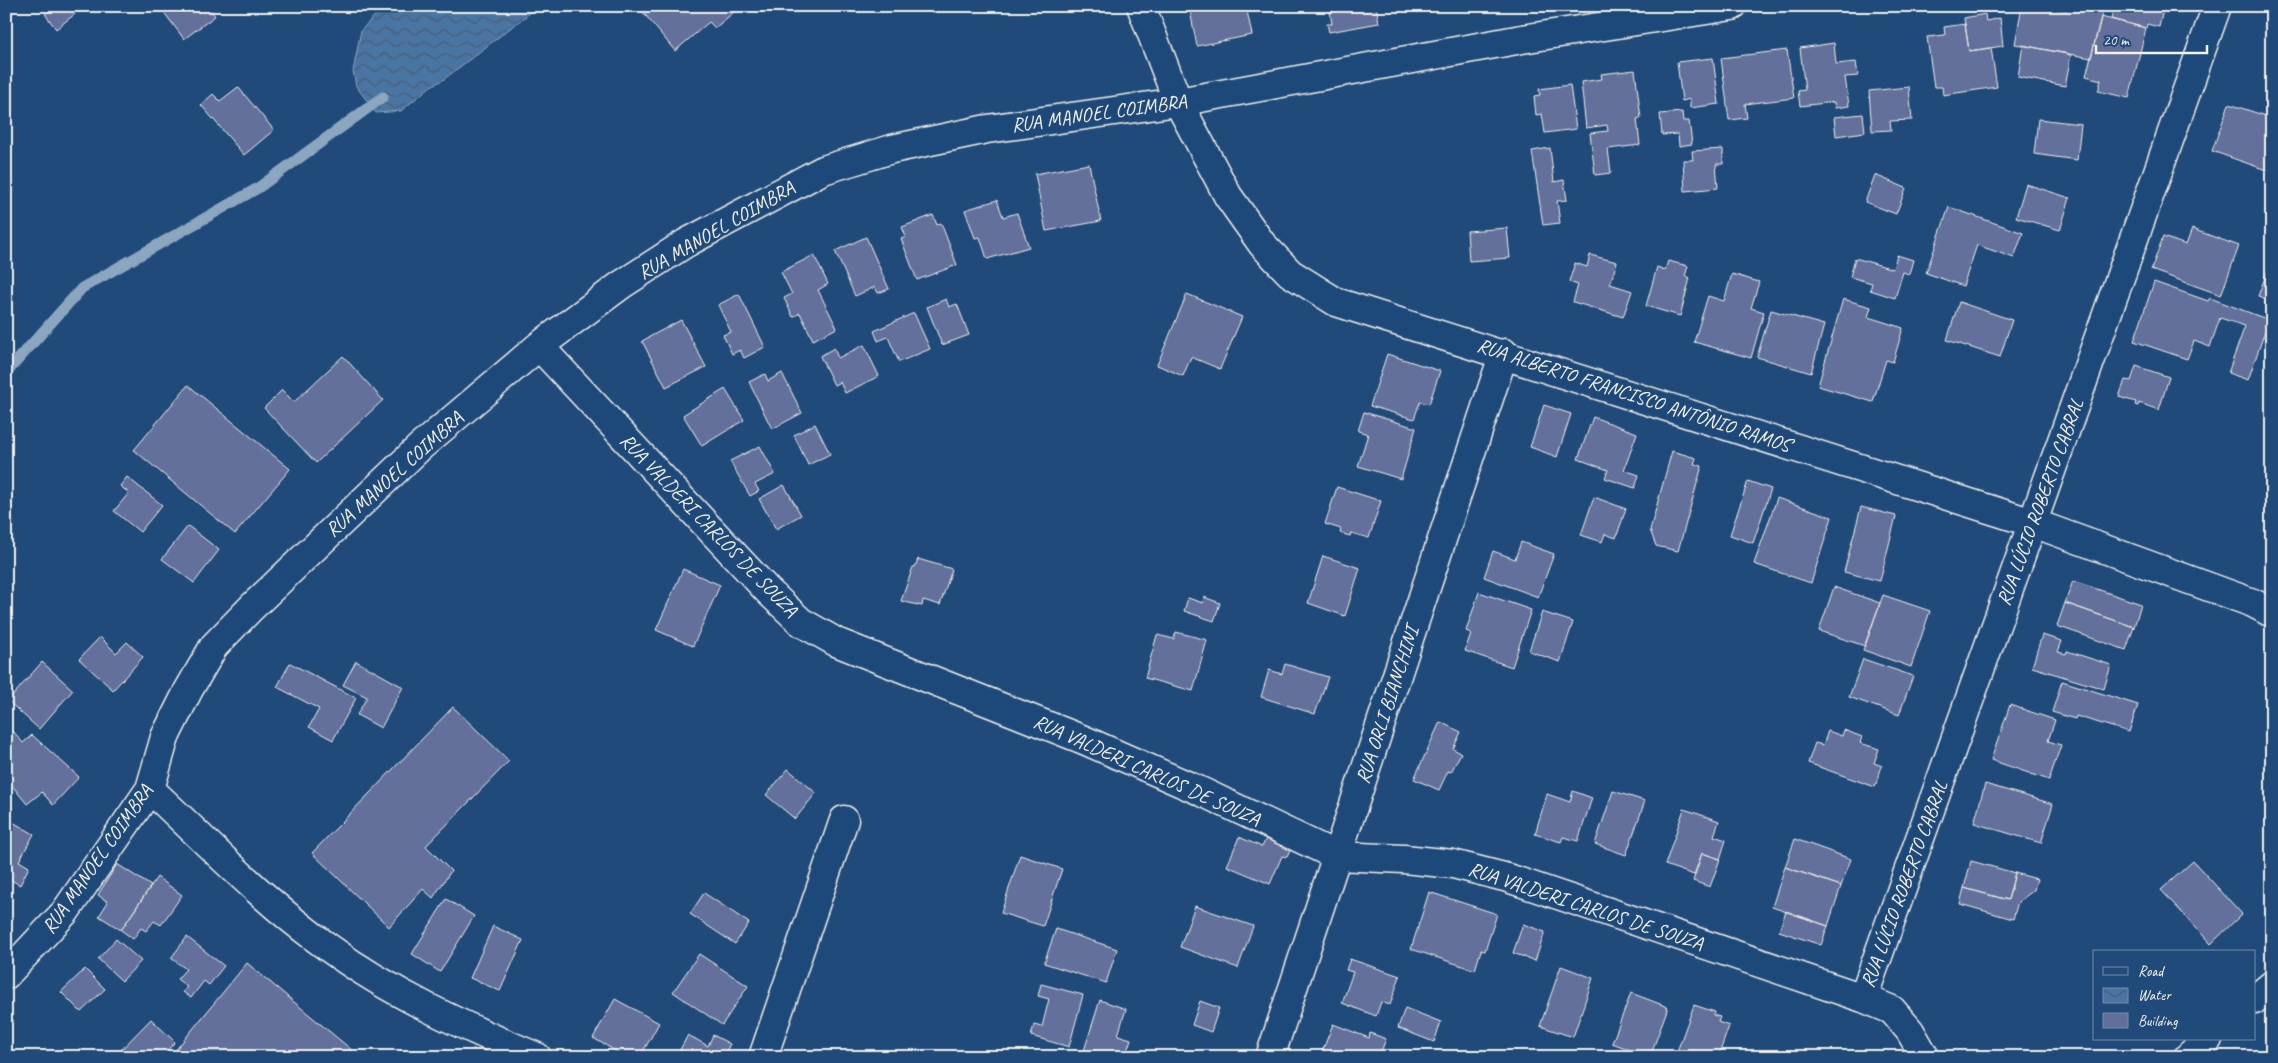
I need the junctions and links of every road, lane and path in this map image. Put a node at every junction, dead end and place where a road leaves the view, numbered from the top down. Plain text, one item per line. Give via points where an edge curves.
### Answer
1 (1140, 6) edge
2 (1732, 6) edge
3 (2217, 6) edge
4 (1178, 102) junction
5 (540, 346) junction
6 (1504, 353) junction
7 (2033, 523) junction
8 (2272, 613) edge
9 (150, 789) junction
10 (844, 820) dead end
11 (1337, 856) junction
12 (6, 975) edge
13 (2272, 985) edge
14 (1862, 998) junction
15 (2256, 998) edge
16 (2207, 1040) edge
17 (537, 1057) edge
18 (763, 1057) edge
19 (1270, 1057) edge
20 (1925, 1057) edge
21 (2188, 1057) edge

1 - 4 street, RUA ALBERTO FRANCISCO ANTÔNIO RAMOS
2 - 4 street, RUA MANOEL COIMBRA via 1522,39
3 - 7 street, RUA LÚCIO ROBERTO CABRAL
4 - 5 street, RUA MANOEL COIMBRA via 987,129 892,149 823,170 686,243 621,285
4 - 6 street, RUA ALBERTO FRANCISCO ANTÔNIO RAMOS via 1228,196 1262,244 1290,273 1336,302
5 - 9 street, RUA MANOEL COIMBRA via 420,447 214,646 166,737
5 - 11 street, RUA VALDERI CARLOS DE SOUZA via 768,592 801,622 836,642 1093,744
6 - 7 street, RUA ALBERTO FRANCISCO ANTÔNIO RAMOS
6 - 11 street, RUA ORLI BIANCHINI
7 - 8 street, RUA ALBERTO FRANCISCO ANTÔNIO RAMOS via 2253,603
7 - 14 street, RUA LÚCIO ROBERTO CABRAL
9 - 12 street, RUA MANOEL COIMBRA via 65,912
9 - 17 street via 261,893 329,949 409,998
10 - 18 street
11 - 14 street, RUA VALDERI CARLOS DE SOUZA via 1453,864 1508,878
11 - 19 street, RUA ORLI BIANCHINI
13 - 15 street
14 - 20 street, RUA VALDERI CARLOS DE SOUZA via 1892,1010 1910,1031
16 - 21 street

